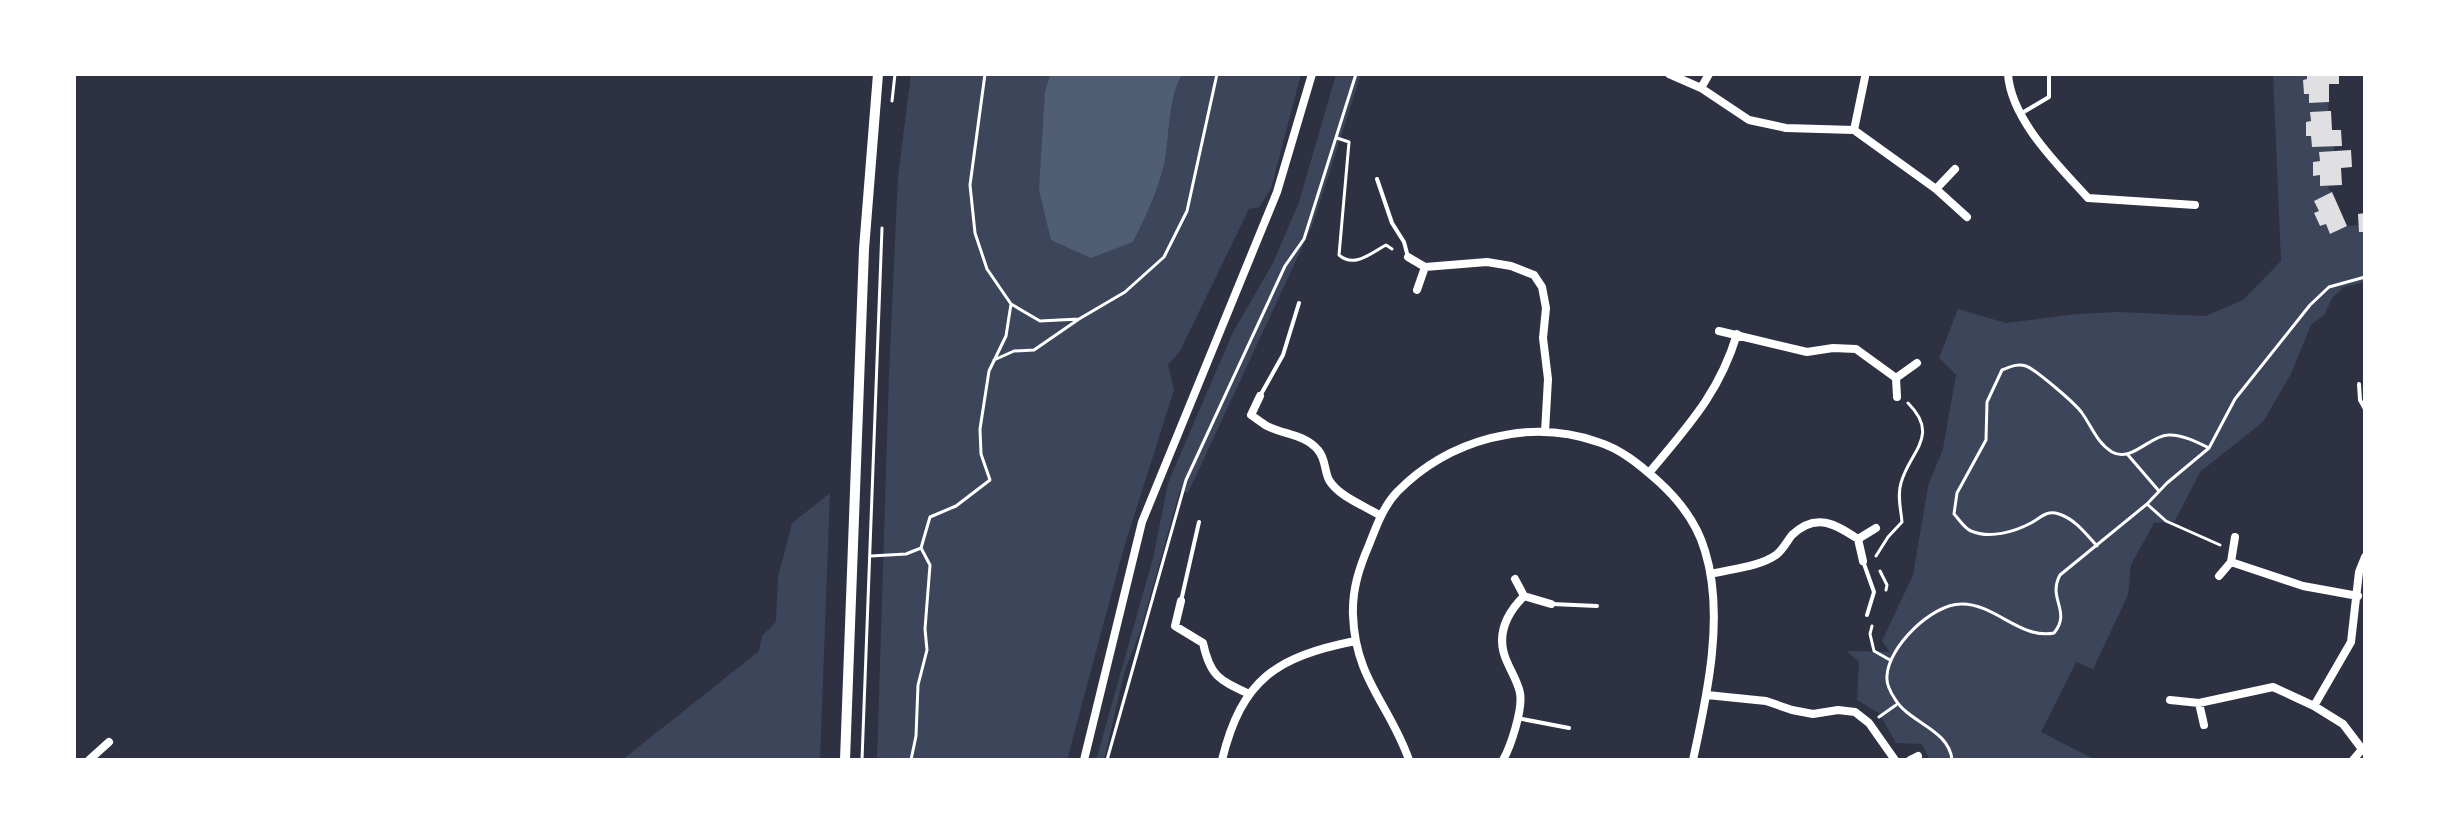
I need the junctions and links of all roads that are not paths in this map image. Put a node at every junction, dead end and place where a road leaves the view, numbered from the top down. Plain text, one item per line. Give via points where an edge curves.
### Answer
1 (878, 74) edge
2 (1312, 74) edge
3 (1669, 74) edge
4 (1709, 74) edge
5 (2008, 74) edge
6 (2049, 74) edge
7 (1865, 77) dead end
8 (1701, 88) junction
9 (2022, 113) junction
10 (1854, 130) junction
11 (1955, 169) dead end
12 (1377, 179) dead end
13 (1936, 189) junction
14 (2195, 205) dead end
15 (1967, 217) dead end
16 (1408, 257) joint
17 (1425, 267) junction
18 (1417, 290) dead end
19 (1299, 303) dead end
20 (1719, 331) dead end
21 (1737, 334) junction
22 (1917, 363) dead end
23 (1896, 378) junction
24 (2359, 384) dead end
25 (1260, 396) joint
26 (1897, 397) road end
27 (2365, 409) edge
28 (1545, 432) junction
29 (1649, 473) junction
30 (1381, 516) junction
31 (1199, 522) dead end
32 (1876, 528) dead end
33 (2235, 537) dead end
34 (1858, 539) junction
35 (2365, 557) edge
36 (1863, 561) joint
37 (2231, 562) junction
38 (1711, 574) junction
39 (2219, 576) dead end
40 (1515, 579) dead end
41 (1524, 596) junction
42 (2358, 596) junction
43 (1181, 601) joint
44 (1551, 604) joint
45 (1597, 606) dead end
46 (1867, 615) dead end
47 (1355, 641) junction
48 (1249, 694) junction
49 (1707, 695) junction
50 (2170, 700) dead end
51 (2199, 703) junction
52 (2314, 706) junction
53 (1517, 718) junction
54 (2204, 725) dead end
55 (1569, 728) dead end
56 (109, 742) dead end
57 (2363, 747) edge
58 (89, 760) edge
59 (845, 760) edge
60 (1084, 760) edge
61 (1222, 760) edge
62 (1409, 760) edge
63 (1503, 760) edge
64 (1693, 760) edge
65 (1895, 760) edge
66 (2353, 760) edge

1 - 59 street via 864,249
2 - 60 street via 1277,192 1142,522
3 - 8 street
4 - 8 street
5 - 9 street
6 - 9 lane via 2049,97
7 - 10 street
8 - 10 street via 1749,120 1786,128
9 - 14 street via 2045,150 2088,198
10 - 13 street
11 - 13 street
12 - 16 lane
13 - 15 street
16 - 17 street
17 - 18 street
17 - 28 street via 1487,262 1534,275 1546,308
19 - 25 lane via 1283,355
20 - 21 street
21 - 23 street via 1807,352 1856,349
21 - 29 street via 1708,402
22 - 23 street
23 - 26 street
24 - 27 lane
25 - 30 street via 1251,415 1319,450 1333,486
28 - 29 street via 1601,442
28 - 30 street via 1479,440 1449,452 1396,493
29 - 38 street via 1684,509
30 - 47 street via 1354,589
31 - 43 lane
32 - 34 street
33 - 37 street
34 - 36 street
34 - 38 street via 1832,522 1818,522 1803,526 1777,554
35 - 42 street
36 - 46 lane via 1874,592
37 - 39 street
37 - 42 street via 2303,586
38 - 49 street
40 - 41 street
41 - 44 street
41 - 53 street via 1510,610 1501,636 1521,694
42 - 52 street via 2351,642
43 - 48 street via 1175,626 1203,643 1207,665 1223,682
44 - 45 lane
47 - 48 street via 1292,658 1259,680
47 - 62 street via 1371,688
48 - 61 street
49 - 64 street
49 - 65 street via 1766,701 1813,714 1855,712
50 - 51 street
51 - 52 street via 2273,687
51 - 54 street
52 - 57 street via 2343,724
53 - 55 lane
53 - 63 street
56 - 58 street
57 - 66 street

